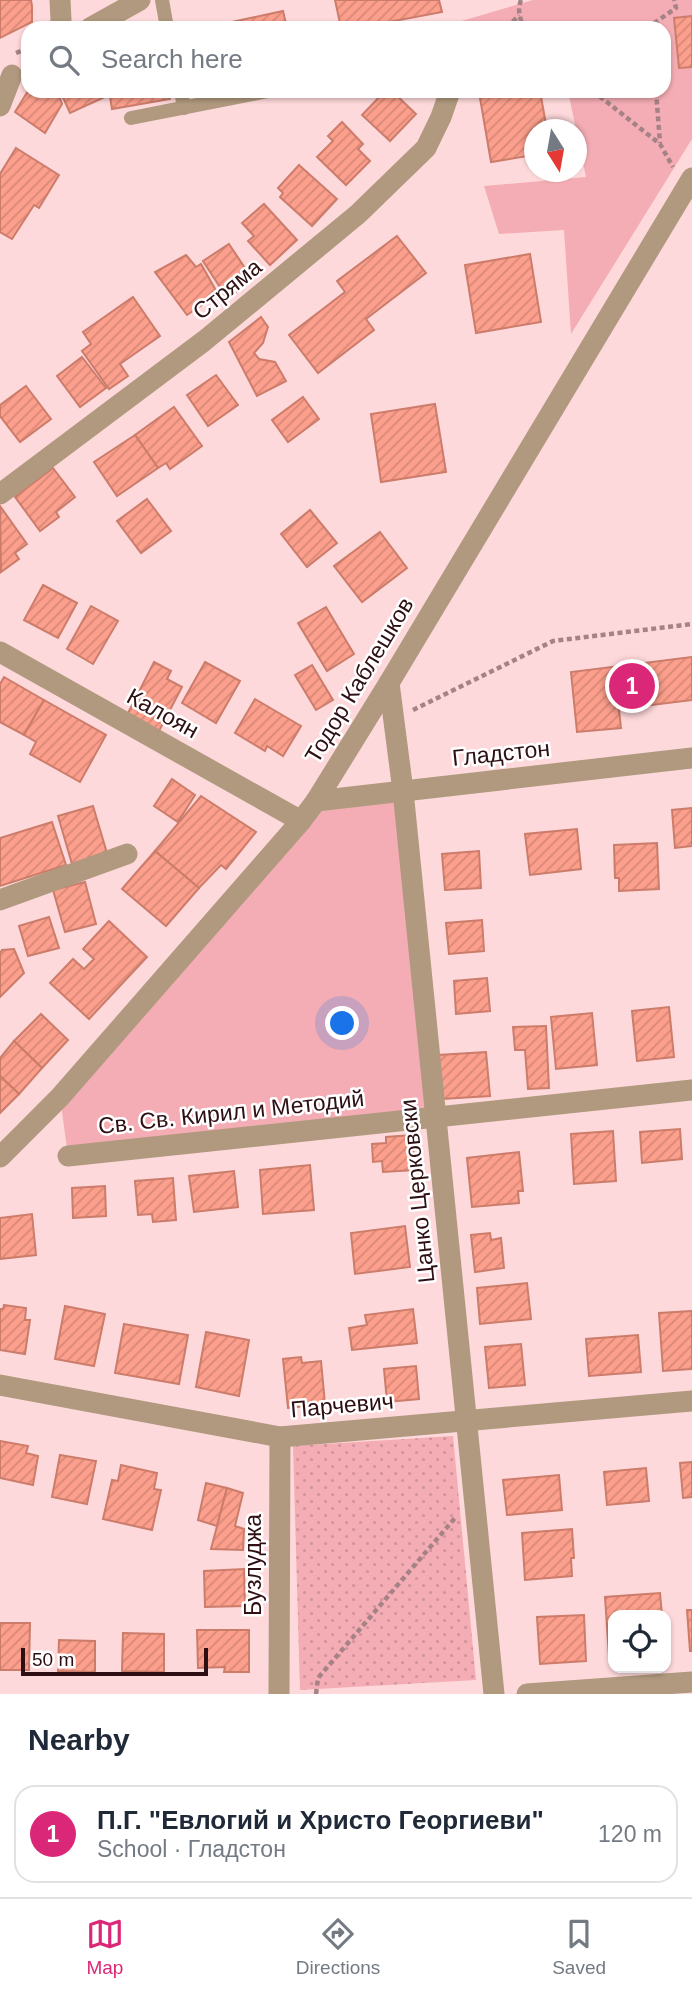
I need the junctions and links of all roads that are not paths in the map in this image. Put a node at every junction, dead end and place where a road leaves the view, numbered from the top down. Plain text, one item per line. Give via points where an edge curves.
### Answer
1 (60, 0) edge
2 (140, 0) edge
3 (162, 0) edge
4 (61, 21) edge
5 (102, 21) edge
6 (166, 21) edge
7 (13, 73) edge
8 (182, 98) edge
9 (233, 98) edge
10 (448, 98) edge
11 (0, 106) edge
12 (184, 108) junction
13 (131, 118) dead end
14 (689, 184) edge
15 (0, 494) edge
16 (0, 652) edge
17 (389, 683) junction
18 (692, 758) edge
19 (403, 791) junction
20 (316, 801) junction
21 (301, 821) junction
22 (127, 854) dead end
23 (0, 900) edge
24 (692, 1090) edge
25 (436, 1116) junction
26 (68, 1156) dead end
27 (0, 1157) edge
28 (0, 1385) edge
29 (692, 1401) edge
30 (466, 1422) junction
31 (280, 1437) junction
32 (692, 1682) edge
33 (279, 1694) edge
34 (494, 1694) edge
35 (527, 1694) edge

1 - 4 street
2 - 5 street
3 - 6 lane
7 - 11 street
8 - 12 lane
9 - 12 lane
10 - 15 street, Стряма via 426,148 358,214 204,341
12 - 13 lane
14 - 17 street, Тодор Каблешков
16 - 21 street, Калоян
17 - 19 street, Цанко Церковски
17 - 20 street, Тодор Каблешков
18 - 19 street, Гладстон
19 - 20 street, Гладстон
19 - 25 street, Цанко Церковски
20 - 21 street, Тодор Каблешков
21 - 27 street, Тодор Каблешков via 60,1097
22 - 23 street
24 - 25 street, Св. Св. Кирил и Методий
25 - 26 street, Св. Св. Кирил и Методий
25 - 30 street, Цанко Церковски
28 - 31 street, Парчевич
29 - 30 street, Парчевич
30 - 31 street, Парчевич
30 - 34 street, Цанко Церковски
31 - 33 street, Бузлуджа
32 - 35 street

